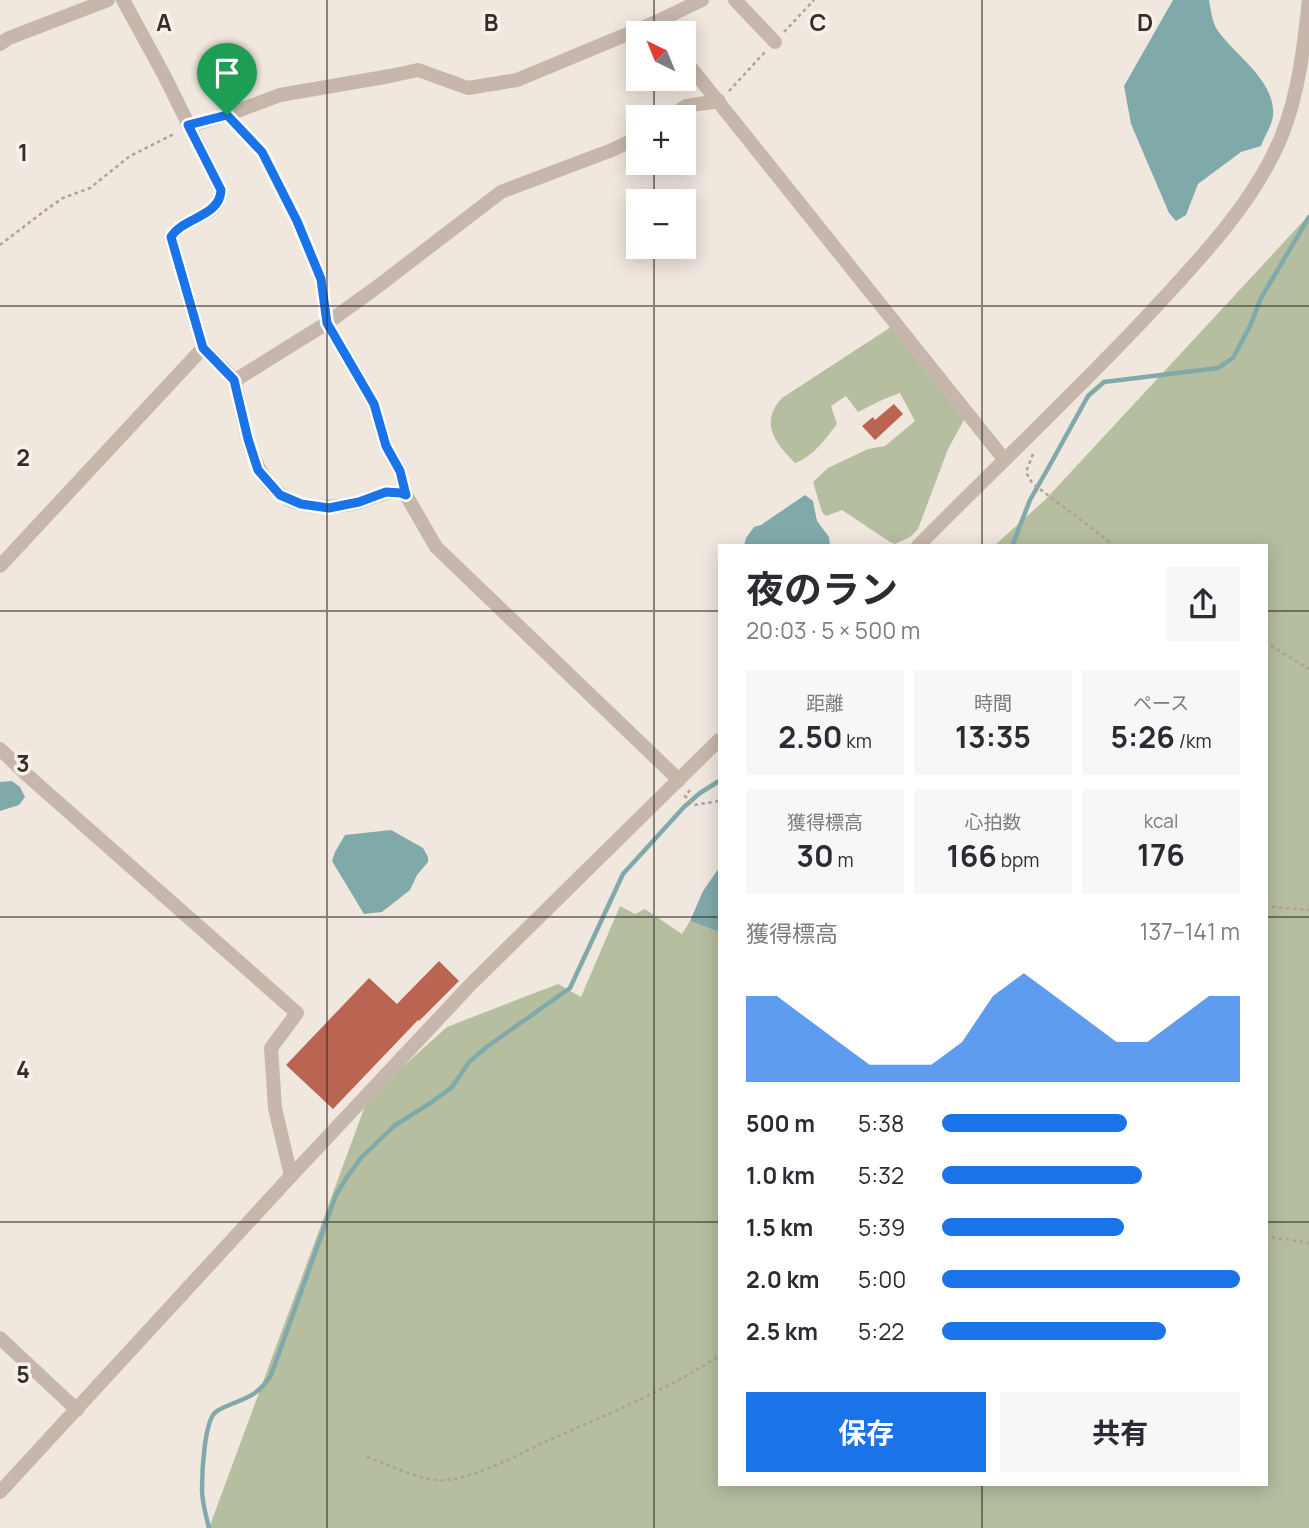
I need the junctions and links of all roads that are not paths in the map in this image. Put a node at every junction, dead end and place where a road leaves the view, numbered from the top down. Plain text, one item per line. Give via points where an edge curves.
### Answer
1 (108, 0) edge
2 (123, 0) edge
3 (702, 0) edge
4 (735, 0) edge
5 (1309, 0) edge
6 (669, 21) edge
7 (626, 40) edge
8 (775, 42) dead end
9 (0, 44) edge
10 (696, 73) edge
11 (719, 101) junction
12 (693, 105) edge
13 (188, 125) junction
14 (626, 143) edge
15 (327, 323) junction
16 (203, 348) junction
17 (234, 380) junction
18 (1004, 459) junction
19 (406, 495) junction
20 (920, 544) edge
21 (0, 566) edge
22 (718, 741) edge
23 (0, 749) edge
24 (678, 780) junction
25 (291, 1176) junction
26 (0, 1338) edge
27 (77, 1410) junction
28 (0, 1492) edge

1 - 9 street
2 - 13 street
3 - 6 street
4 - 8 street
5 - 18 street via 1303,54 1282,135 1231,221 1125,339
7 - 13 street via 517,80 468,88 418,70 280,95
10 - 11 street
11 - 12 street
11 - 18 street
13 - 16 street via 221,190 217,206 171,237
14 - 15 street via 501,192
15 - 17 street
15 - 19 street via 374,404
16 - 17 street
16 - 21 street
17 - 19 street via 258,470 280,495 329,508 386,492
18 - 20 street
19 - 24 street via 436,547
22 - 24 street
23 - 25 street via 296,1013 271,1048 275,1108
24 - 25 street via 471,984
25 - 27 street
26 - 27 street
27 - 28 street

